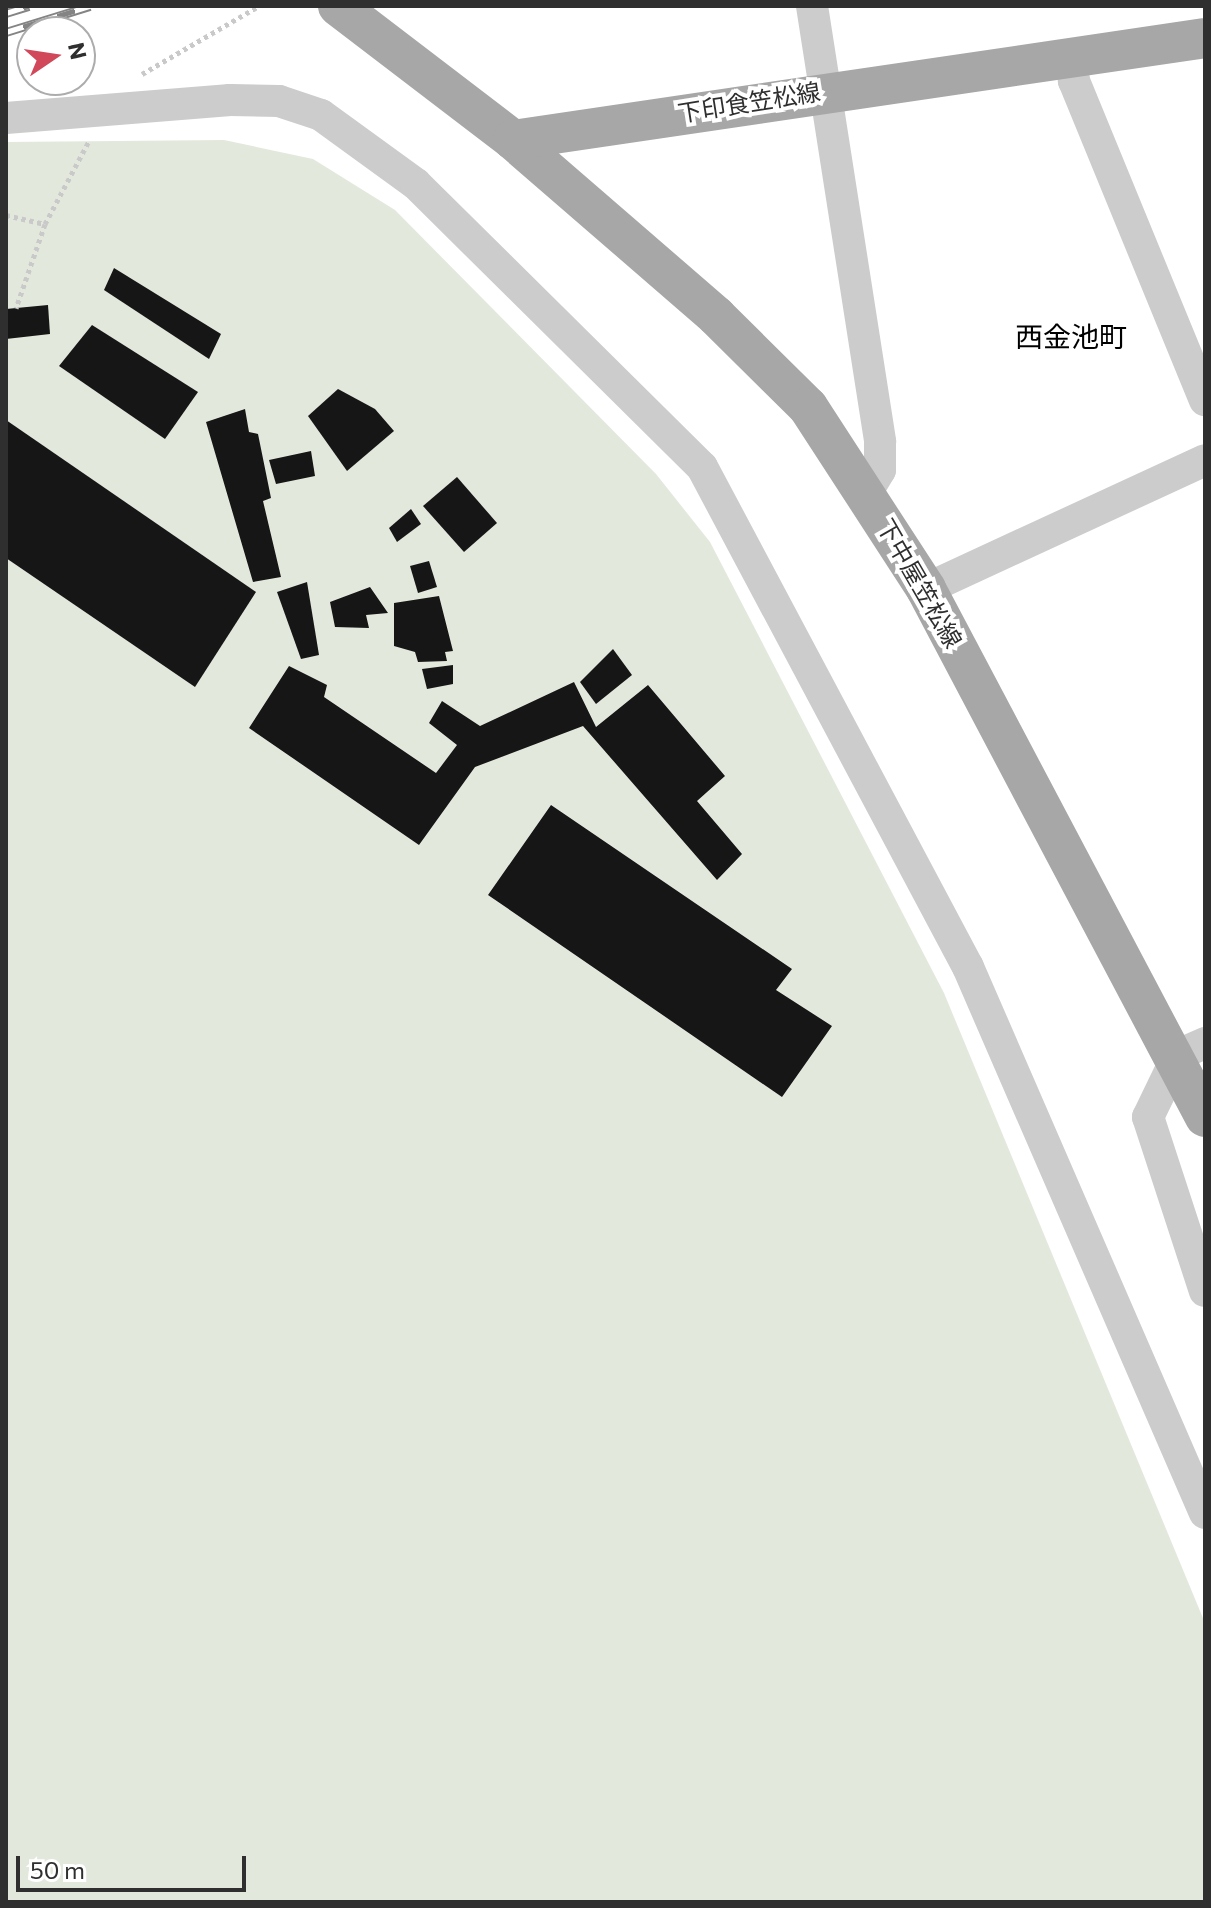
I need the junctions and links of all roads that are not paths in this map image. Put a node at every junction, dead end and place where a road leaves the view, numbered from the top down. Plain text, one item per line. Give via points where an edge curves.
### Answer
1 (338, 6) edge
2 (812, 6) edge
3 (1205, 38) edge
4 (1072, 55) junction
5 (823, 90) junction
6 (6, 118) edge
7 (513, 140) junction
8 (1205, 400) edge
9 (1205, 460) edge
10 (867, 492) junction
11 (926, 589) junction
12 (1192, 1049) edge
13 (1205, 1117) edge
14 (1205, 1291) edge
15 (1205, 1513) edge

1 - 7 main road
2 - 5 street
3 - 4 main road, 下印食笠松線
4 - 5 main road, 下印食笠松線
4 - 8 street via 1074,81
5 - 7 main road, 下印食笠松線
5 - 10 street via 880,442 880,470
6 - 15 street via 254,100 321,115 416,184 702,467 968,967
7 - 10 main road, 下中屋笠松線 via 747,346 808,407
9 - 11 street
10 - 11 main road, 下中屋笠松線
11 - 12 main road, 下中屋笠松線
12 - 13 main road, 下中屋笠松線
12 - 14 street via 1148,1117

